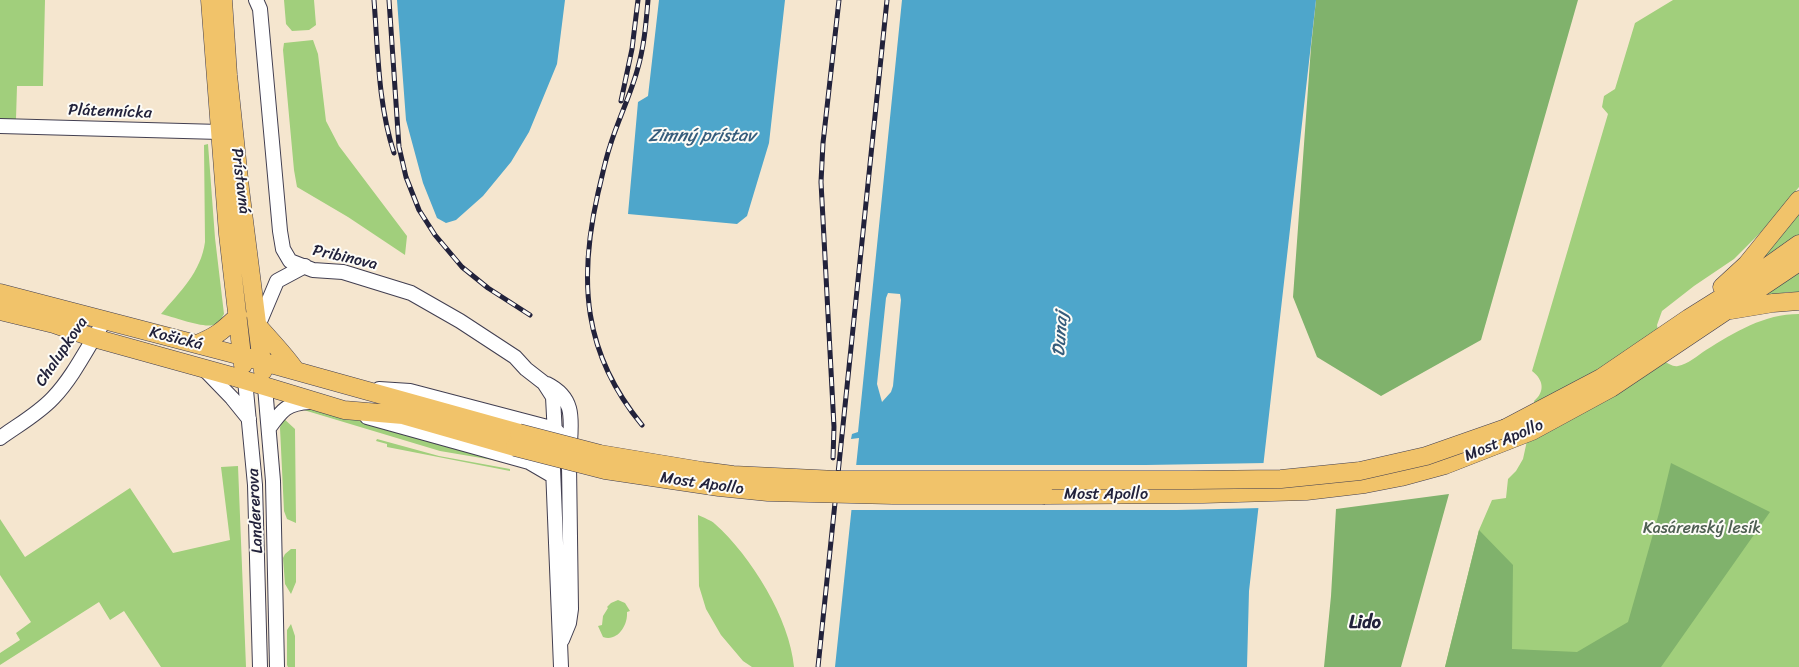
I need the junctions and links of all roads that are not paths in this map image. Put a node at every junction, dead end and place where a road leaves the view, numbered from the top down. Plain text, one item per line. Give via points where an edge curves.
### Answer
1 (210, 0) edge
2 (223, 0) edge
3 (256, 0) edge
4 (0, 126) edge
5 (220, 132) junction
6 (1799, 200) edge
7 (1799, 244) edge
8 (1799, 262) edge
9 (305, 266) junction
10 (0, 294) edge
11 (1799, 301) edge
12 (0, 311) edge
13 (1726, 311) junction
14 (238, 316) junction
15 (1689, 318) junction
16 (105, 320) junction
17 (258, 326) junction
18 (94, 338) junction
19 (1669, 340) junction
20 (197, 344) junction
21 (242, 356) junction
22 (262, 361) junction
23 (202, 367) junction
24 (296, 370) junction
25 (245, 380) junction
26 (544, 383) junction
27 (265, 387) junction
28 (351, 387) junction
29 (314, 401) junction
30 (344, 410) junction
31 (249, 420) junction
32 (269, 428) junction
33 (555, 432) junction
34 (0, 438) edge
35 (517, 440) junction
36 (569, 465) dead end
37 (561, 641) junction
38 (260, 667) edge
39 (277, 667) edge
40 (561, 667) edge

1 - 5 main road, Prístavná
2 - 17 main road, Prístavná via 240,189
3 - 9 street, Pribinova via 260,9 283,249 290,261
4 - 5 street, Plátennícka
5 - 14 main road, Prístavná
6 - 15 main road via 1747,264
7 - 15 main road
8 - 13 main road
9 - 17 street via 278,281
9 - 26 street, Pribinova via 313,270 343,272 411,294 515,357
10 - 16 main road, Košická
11 - 13 main road
12 - 18 main road, Košická
13 - 19 main road
14 - 20 main road via 214,337
14 - 21 main road, Prístavná
15 - 19 main road
16 - 18 street, Chalupkova
16 - 20 main road, Košická
17 - 22 main road, Prístavná
17 - 24 main road
18 - 23 main road, Košická
18 - 34 street, Chalupkova via 52,400
19 - 35 main road, Most Apollo, bridge via 1506,428 1394,464 1304,477 1190,480 780,478 702,471
20 - 21 main road, Košická
21 - 22 main road, Košická
21 - 25 main road, Landererova
22 - 24 main road, Košická
22 - 27 main road, Landererova
23 - 25 main road, Košická
23 - 31 street
24 - 28 main road, Košická
25 - 27 main road, Košická
25 - 31 street, Landererova
26 - 33 street, Pribinova via 554,397
26 - 33 street via 563,394 569,407 570,442
27 - 29 main road, Košická
27 - 32 street, Landererova
28 - 33 street, Košická via 410,391
28 - 35 main road, Košická
29 - 30 main road, Košická
29 - 32 street via 296,403 282,410
30 - 35 main road, Košická via 403,415
30 - 37 street, Košická via 553,469
31 - 38 street, Landererova via 258,533
32 - 39 street, Landererova
36 - 37 street via 571,609
37 - 40 street

